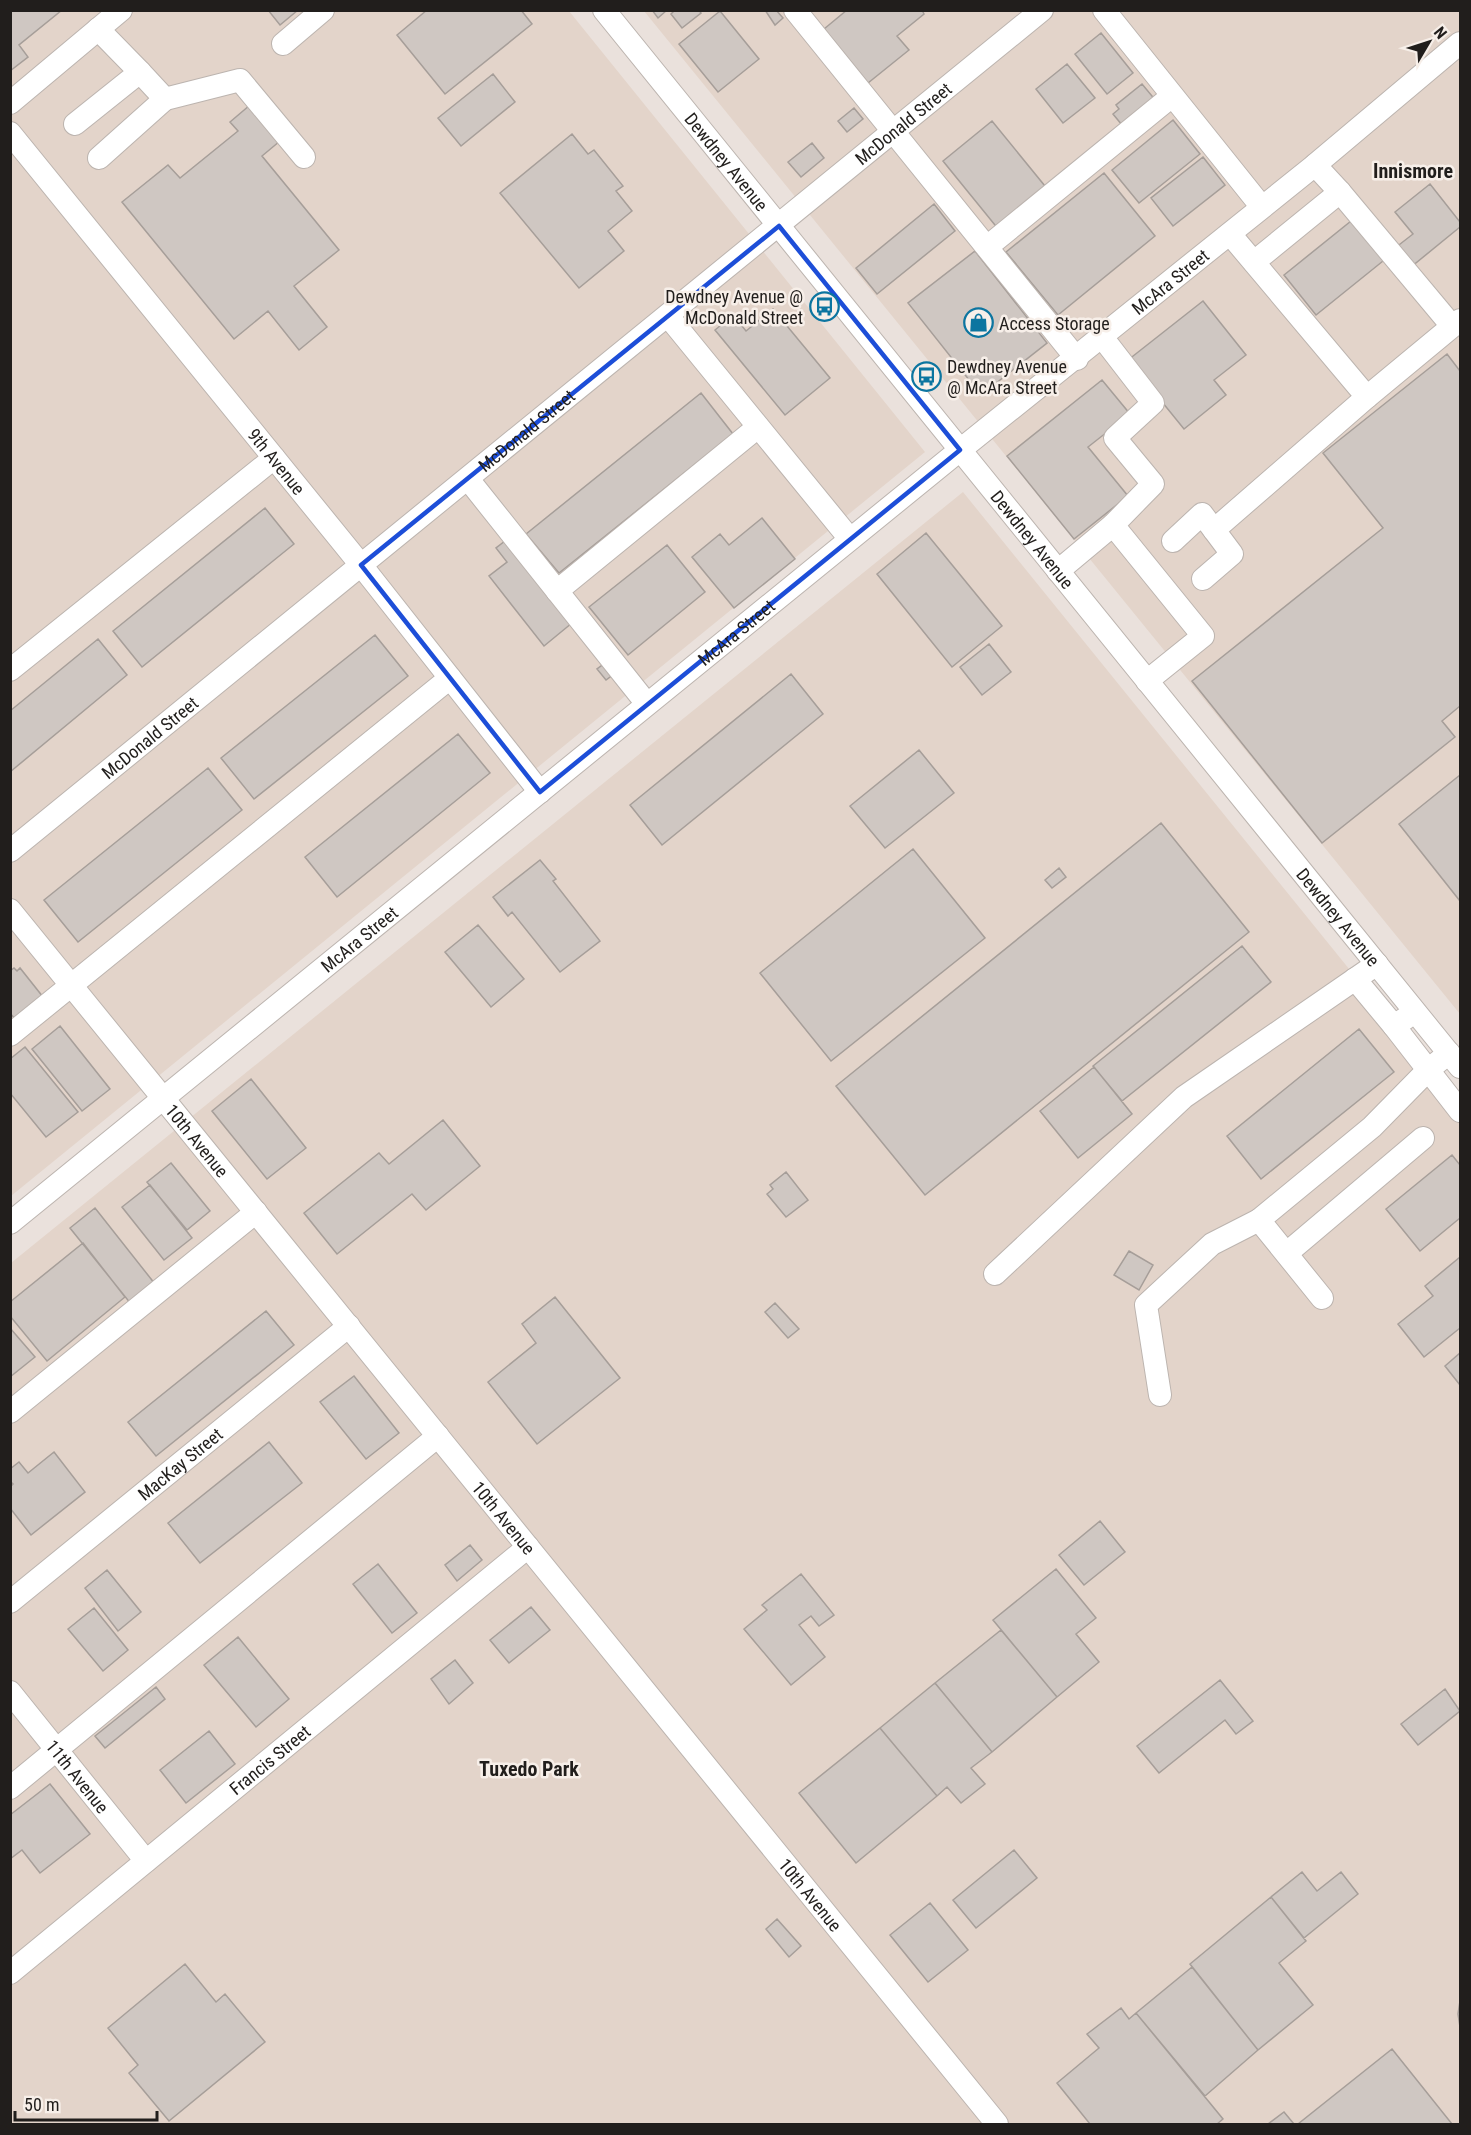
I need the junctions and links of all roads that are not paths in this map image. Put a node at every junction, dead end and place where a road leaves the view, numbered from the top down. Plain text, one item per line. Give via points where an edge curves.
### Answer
1 (121, 10) edge
2 (323, 10) edge
3 (604, 10) edge
4 (1042, 10) edge
5 (1104, 10) edge
6 (804, 14) edge
7 (98, 29) junction
8 (1461, 43) edge
9 (283, 44) dead end
10 (140, 72) junction
11 (1172, 96) junction
12 (165, 99) junction
13 (10, 103) edge
14 (75, 124) dead end
15 (895, 132) junction
16 (10, 133) edge
17 (304, 157) dead end
18 (99, 158) dead end
19 (1315, 165) junction
20 (1340, 192) junction
21 (1261, 206) junction
22 (779, 226) junction
23 (1230, 234) junction
24 (987, 247) junction
25 (1254, 262) junction
26 (668, 316) junction
27 (1456, 323) edge
28 (1102, 337) junction
29 (1077, 359) junction
30 (1367, 397) junction
31 (758, 427) junction
32 (960, 450) junction
33 (274, 458) junction
34 (468, 478) junction
35 (1113, 525) junction
36 (1214, 530) junction
37 (850, 540) junction
38 (1173, 541) dead end
39 (361, 566) junction
40 (1058, 571) junction
41 (1203, 579) dead end
42 (557, 591) junction
43 (10, 670) edge
44 (450, 678) junction
45 (1147, 681) junction
46 (647, 704) junction
47 (540, 792) junction
48 (10, 851) edge
49 (10, 910) edge
50 (1377, 964) junction
51 (1355, 979) junction
52 (71, 986) junction
53 (1415, 1011) junction
54 (1394, 1026) junction
55 (10, 1035) edge
56 (1455, 1060) edge
57 (1428, 1070) junction
58 (164, 1098) junction
59 (1461, 1111) edge
60 (1423, 1138) dead end
61 (256, 1212) junction
62 (1259, 1220) junction
63 (10, 1223) edge
64 (1287, 1253) junction
65 (995, 1274) dead end
66 (1322, 1298) dead end
67 (349, 1326) junction
68 (1160, 1395) dead end
69 (10, 1412) edge
70 (438, 1436) junction
71 (528, 1546) junction
72 (10, 1602) edge
73 (10, 1692) edge
74 (57, 1750) junction
75 (10, 1788) edge
76 (146, 1861) junction
77 (10, 1972) edge
78 (997, 2124) edge

1 - 7 street
2 - 9 street
3 - 22 street, Dewdney Avenue
4 - 15 street, McDonald Street
5 - 11 street
6 - 15 street
7 - 10 street
7 - 13 street
8 - 19 street, McAra Street
10 - 12 street
10 - 14 street
11 - 21 street
11 - 24 street
12 - 17 street via 240,80
12 - 18 street
15 - 22 street, McDonald Street
15 - 24 street
16 - 33 street, 9th Avenue
19 - 20 street
19 - 21 street, McAra Street
20 - 25 street
20 - 27 street
21 - 23 street, McAra Street
22 - 26 street, McDonald Street
22 - 32 street, Dewdney Avenue
23 - 25 street
23 - 28 street, McAra Street
24 - 29 street
25 - 30 street
26 - 31 street
26 - 34 street, McDonald Street
27 - 30 street
28 - 29 street, McAra Street
28 - 35 street via 1153,404 1115,438 1153,484
29 - 32 street, McAra Street
30 - 36 street
31 - 37 street
31 - 42 street
32 - 37 street, McAra Street
32 - 40 street, Dewdney Avenue
33 - 39 street, 9th Avenue
33 - 43 street
34 - 39 street, McDonald Street
34 - 42 street
35 - 40 street
35 - 45 street via 1203,636
36 - 38 street via 1202,514
36 - 41 street via 1232,554
37 - 46 street, McAra Street
39 - 44 street, 9th Avenue
39 - 48 street, McDonald Street
40 - 45 street, Dewdney Avenue
42 - 46 street
44 - 47 street, 9th Avenue
44 - 52 street
45 - 50 street, Dewdney Avenue
46 - 47 street, McAra Street
47 - 58 street, McAra Street
49 - 52 street, 10th Avenue
50 - 51 street
50 - 53 street, Dewdney Avenue
51 - 54 street
51 - 65 street via 1184,1097
52 - 55 street
52 - 58 street, 10th Avenue
53 - 54 street
53 - 56 street, Dewdney Avenue
54 - 57 street
56 - 57 street
57 - 59 street
57 - 62 street via 1372,1127
58 - 61 street, 10th Avenue
58 - 63 street, McAra Street
60 - 64 street
61 - 67 street, 10th Avenue
61 - 69 street
62 - 64 street
62 - 68 street via 1212,1244 1146,1305
64 - 66 street
67 - 70 street, 10th Avenue
67 - 72 street, MacKay Street
70 - 71 street, 10th Avenue
70 - 74 street
71 - 76 street, Francis Street
71 - 78 street, 10th Avenue
73 - 74 street, 11th Avenue
74 - 75 street
74 - 76 street, 11th Avenue
76 - 77 street, Francis Street

